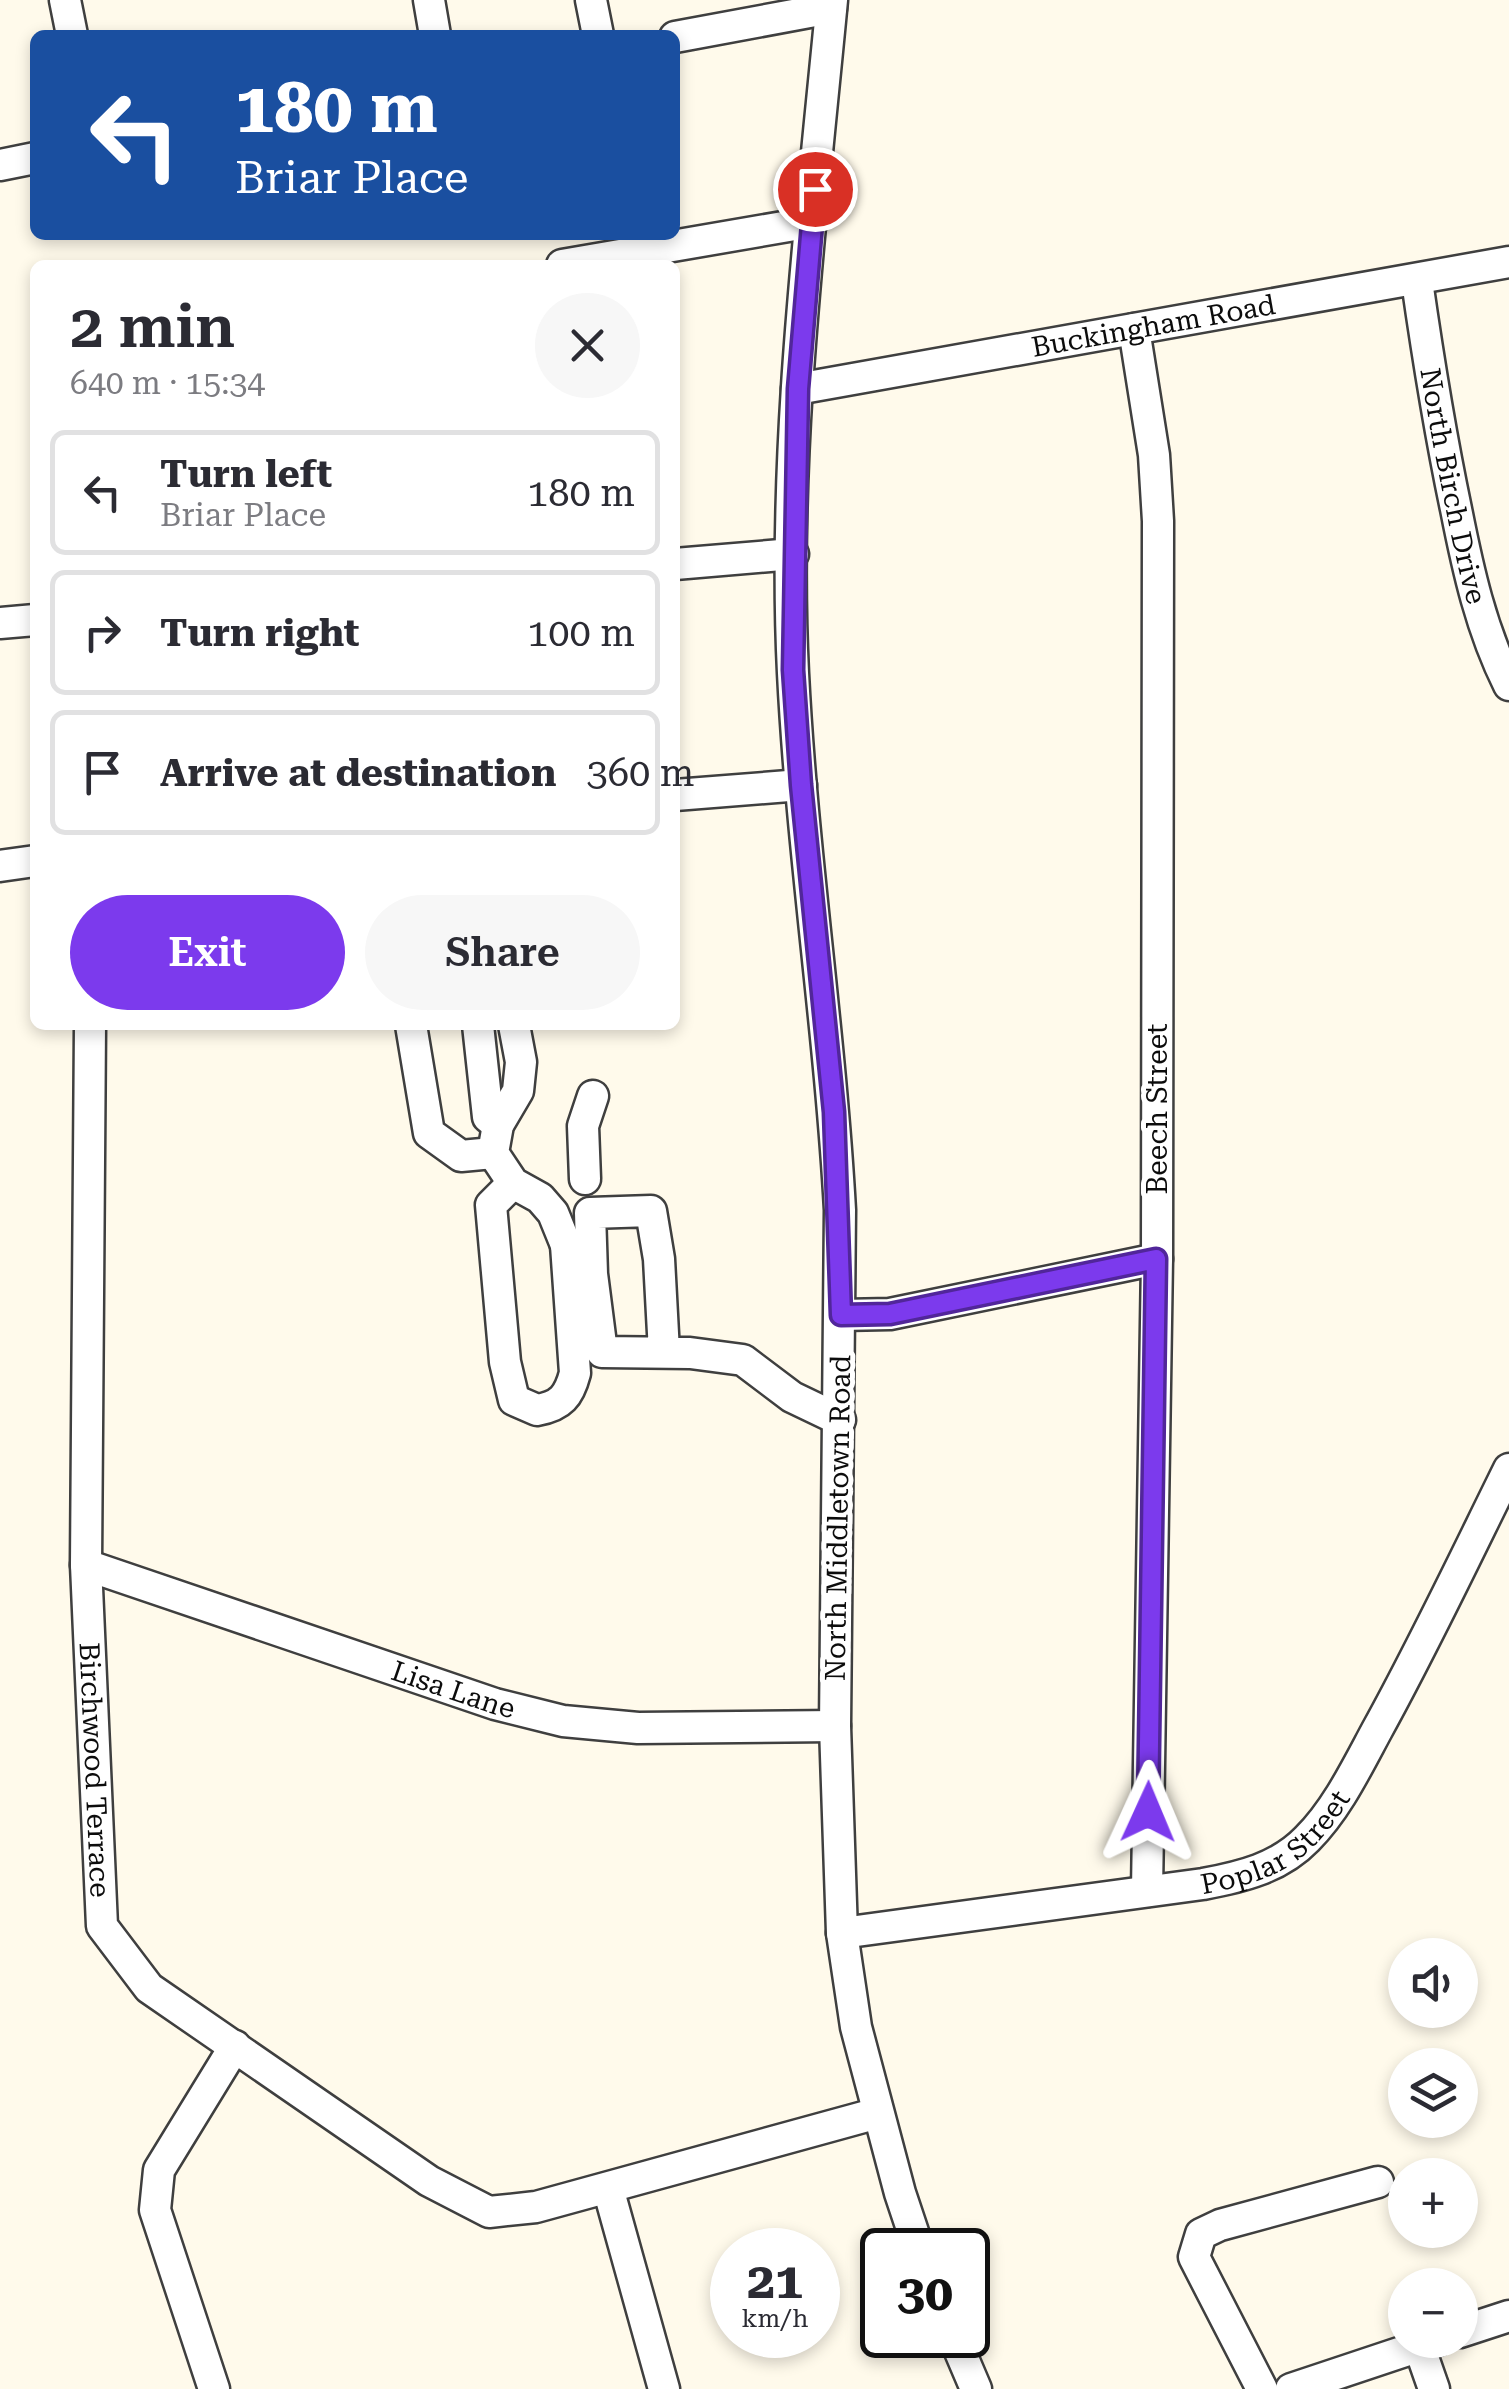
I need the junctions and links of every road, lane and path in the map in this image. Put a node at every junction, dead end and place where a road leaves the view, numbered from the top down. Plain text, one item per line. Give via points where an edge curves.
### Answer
1 (65, 0) edge
2 (429, 0) edge
3 (591, 0) edge
4 (831, 4) edge
5 (753, 11) edge
6 (71, 30) edge
7 (434, 30) edge
8 (597, 30) edge
9 (680, 35) edge
10 (30, 159) edge
11 (0, 165) edge
12 (812, 222) junction
13 (591, 260) edge
14 (1509, 262) edge
15 (1416, 281) junction
16 (1134, 329) junction
17 (798, 389) junction
18 (792, 554) junction
19 (680, 564) edge
20 (30, 621) edge
21 (0, 624) edge
22 (1509, 685) edge
23 (801, 785) junction
24 (680, 795) edge
25 (30, 861) edge
26 (0, 866) edge
27 (90, 1030) edge
28 (412, 1030) edge
29 (479, 1030) edge
30 (515, 1030) edge
31 (594, 1096) dead end
32 (495, 1139) junction
33 (513, 1183) junction
34 (589, 1193) junction
35 (566, 1245) junction
36 (1156, 1259) junction
37 (592, 1274) junction
38 (841, 1315) junction
39 (664, 1352) junction
40 (840, 1420) junction
41 (1509, 1469) edge
42 (86, 1565) junction
43 (835, 1726) junction
44 (1147, 1891) junction
45 (842, 1933) junction
46 (235, 2046) junction
47 (878, 2114) junction
48 (1378, 2182) dead end
49 (608, 2188) junction
50 (912, 2228) edge
51 (1509, 2316) edge
52 (1478, 2326) edge
53 (1388, 2356) edge
54 (963, 2358) edge
55 (1430, 2358) edge
56 (214, 2389) edge
57 (664, 2389) edge
58 (976, 2389) edge
59 (1262, 2389) edge
60 (1291, 2389) edge
61 (1434, 2389) edge

1 - 6 street
2 - 7 street
3 - 8 street
4 - 5 street
4 - 12 street, North Middletown Road
5 - 9 street
10 - 11 street
12 - 13 street
12 - 17 street, North Middletown Road
14 - 15 street, Buckingham Road
15 - 16 street, Buckingham Road
15 - 22 street, North Birch Drive via 1468,572 1489,645
16 - 17 street, Buckingham Road
16 - 36 street, Beech Street via 1158,520
17 - 18 street, North Middletown Road
18 - 19 street
18 - 23 street, North Middletown Road
20 - 21 street
23 - 24 street
23 - 38 street, North Middletown Road via 834,1112
25 - 26 street
27 - 42 street, Birchwood Terrace
28 - 32 street via 429,1133 462,1156
29 - 32 street
30 - 32 street via 518,1092
31 - 34 street via 583,1126
32 - 33 street
33 - 35 street via 554,1212
33 - 35 street via 491,1204 506,1362 514,1400 536,1410 561,1402 575,1373
34 - 37 street
34 - 39 street via 651,1211
35 - 37 street
36 - 38 street via 890,1314
36 - 44 street, Beech Street
37 - 39 street via 602,1352
38 - 40 street, North Middletown Road
39 - 40 street via 743,1360 792,1397
40 - 43 street, North Middletown Road
41 - 44 street, Poplar Street via 1399,1690 1306,1841 1277,1863 1240,1877
42 - 43 street, Lisa Lane via 494,1704 563,1720 638,1728
42 - 46 street, Birchwood Terrace via 102,1926 149,1988
43 - 45 street, North Middletown Road
44 - 45 street, Poplar Street
45 - 47 street, North Middletown Road
46 - 49 street, Birchwood Terrace via 429,2181 489,2212
46 - 56 street via 159,2170 155,2210
47 - 49 street, Birchwood Terrace
47 - 50 street, North Middletown Road
48 - 59 street via 1201,2234 1194,2257
49 - 57 street
51 - 52 street
53 - 60 street
54 - 58 street
55 - 61 street

